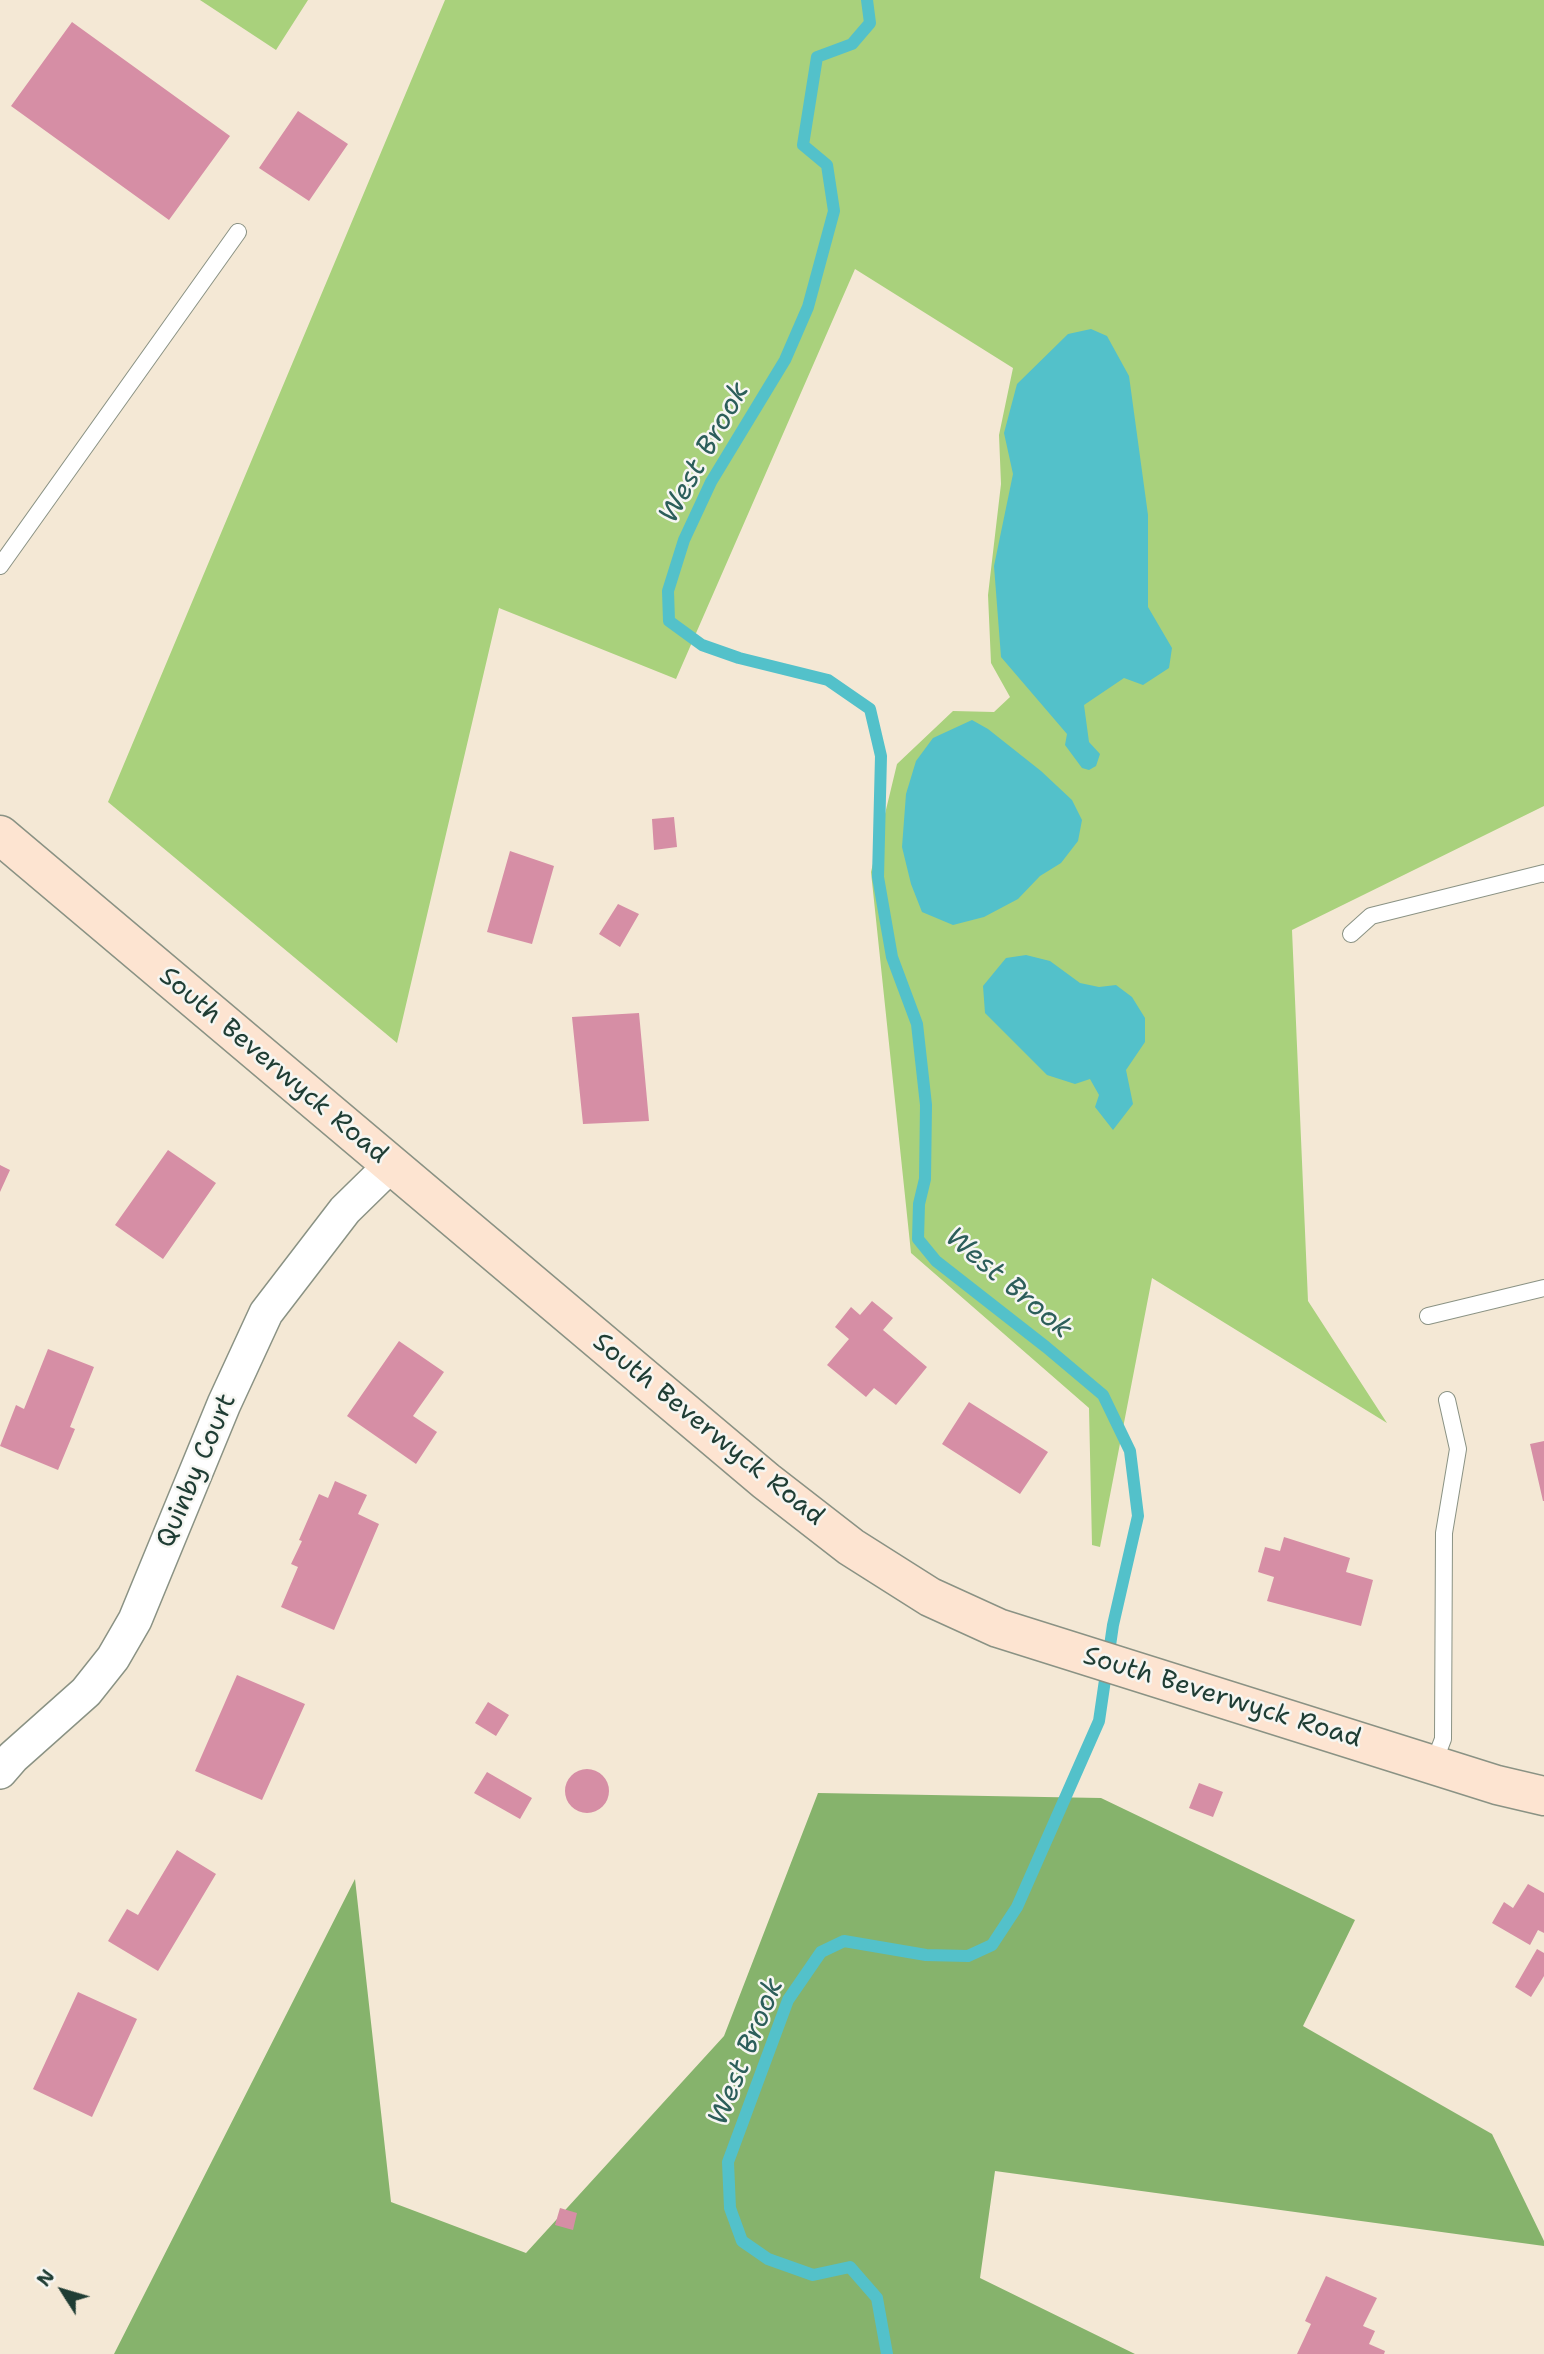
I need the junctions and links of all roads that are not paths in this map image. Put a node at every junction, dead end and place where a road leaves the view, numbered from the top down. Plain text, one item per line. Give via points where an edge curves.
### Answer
1 (238, 232) dead end
2 (0, 566) edge
3 (0, 835) edge
4 (1544, 874) edge
5 (1351, 934) dead end
6 (391, 1165) junction
7 (1540, 1289) edge
8 (1428, 1316) dead end
9 (1447, 1400) dead end
10 (1433, 1765) junction
11 (0, 1772) edge
12 (1544, 1796) edge

1 - 2 lane
3 - 6 main road, South Beverwyck Road
4 - 5 lane via 1371,916
6 - 10 main road, South Beverwyck Road via 766,1481 851,1547 930,1597 998,1628
6 - 11 street, Quinby Court via 345,1210 266,1313 135,1620 113,1658 86,1692
7 - 8 lane
9 - 10 lane via 1458,1449 1444,1533 1443,1739
10 - 12 main road, South Beverwyck Road

